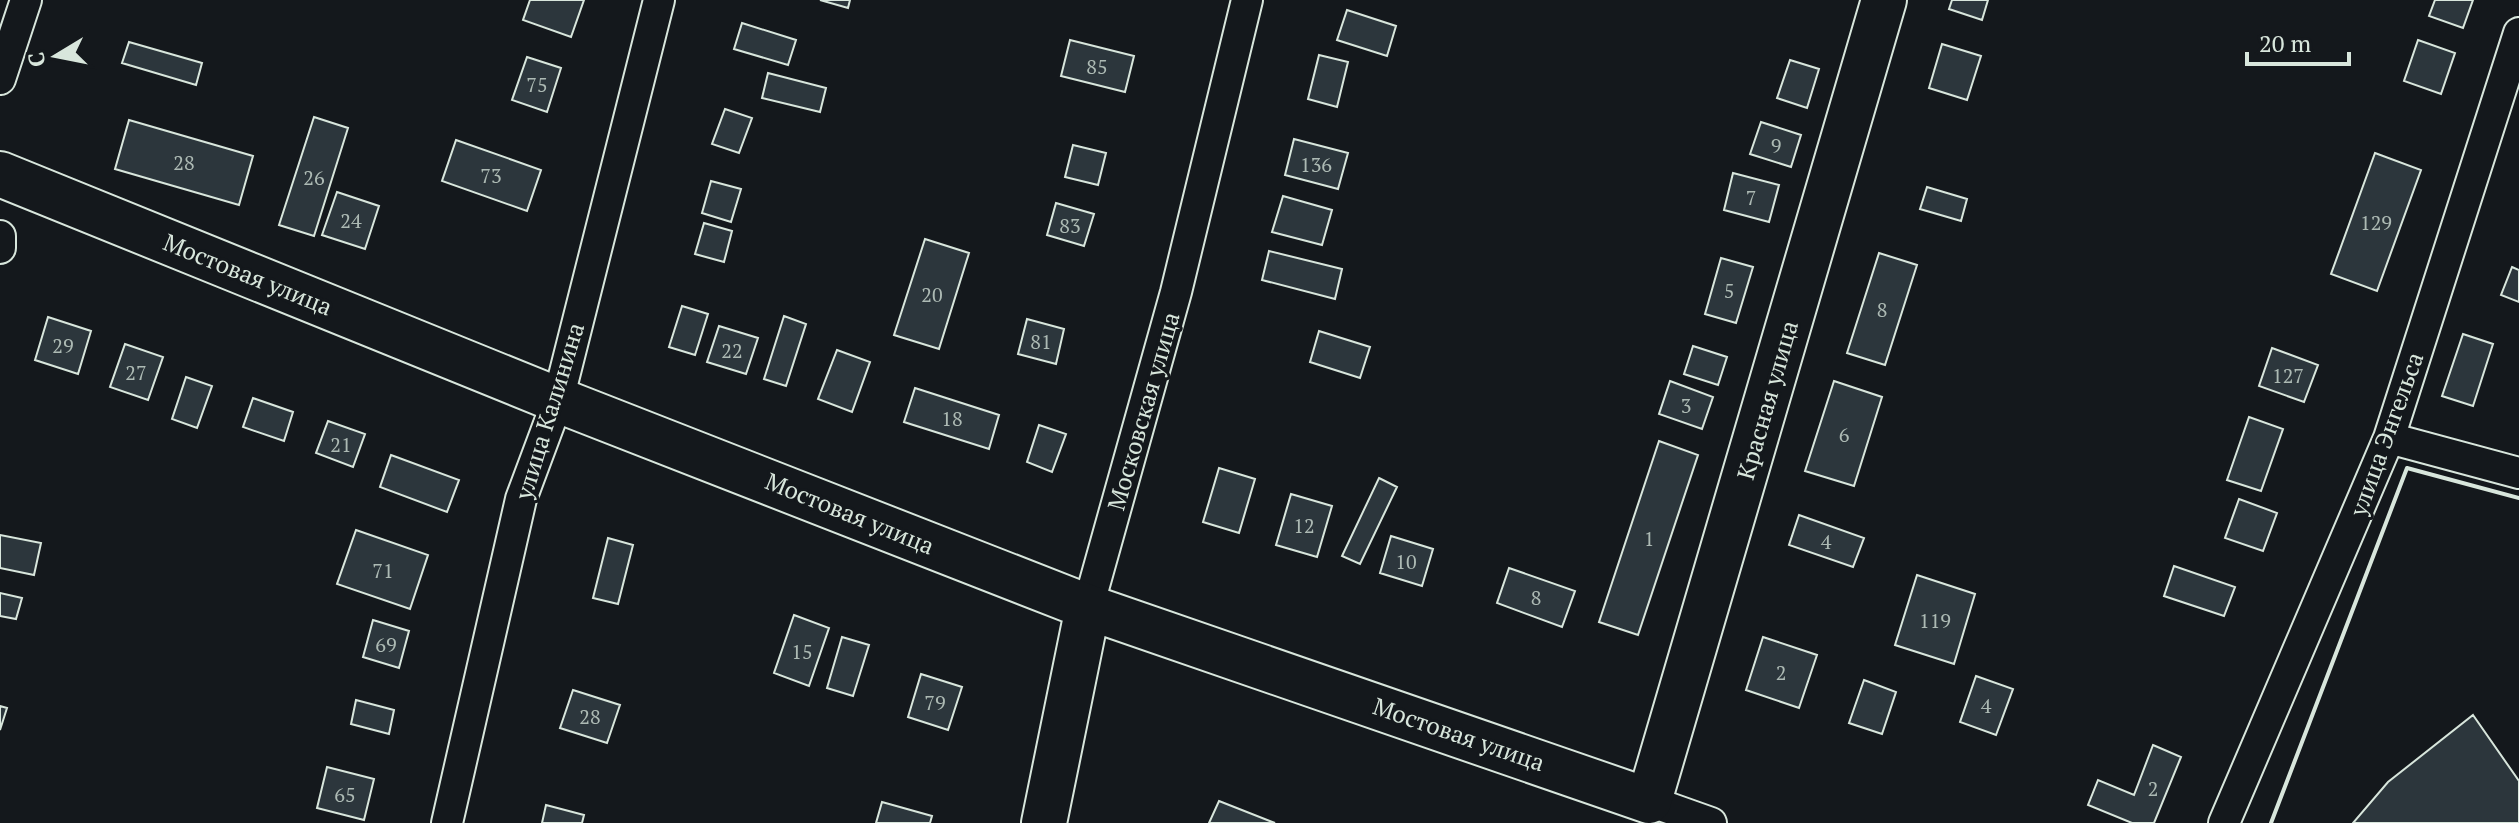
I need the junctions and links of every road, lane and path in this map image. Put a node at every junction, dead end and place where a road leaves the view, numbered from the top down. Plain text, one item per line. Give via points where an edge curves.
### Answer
1 (26, 0) edge
2 (659, 0) edge
3 (1247, 0) edge
4 (1884, 0) edge
5 (2519, 33) edge
6 (2513, 71) edge
7 (0, 79) edge
8 (0, 174) edge
9 (0, 236) edge
10 (0, 248) edge
11 (558, 400) junction
12 (2389, 438) junction
13 (2519, 473) edge
14 (1088, 607) junction
15 (1649, 801) junction
16 (447, 823) edge
17 (1044, 823) edge
18 (1711, 823) edge
19 (2224, 823) edge

1 - 7 street
2 - 11 street, улица Калинина
3 - 14 street, Московская улица via 1176,292
4 - 15 street, Красная улица
5 - 6 street, улица Энгельса
6 - 12 street, улица Энгельса
8 - 11 street, Мостовая улица
9 - 10 street
11 - 14 street, Мостовая улица
11 - 16 street, улица Калинина via 521,499
12 - 13 street
12 - 19 street, улица Энгельса
14 - 15 street, Мостовая улица
14 - 17 street, Московская улица
15 - 18 street, Мостовая улица

